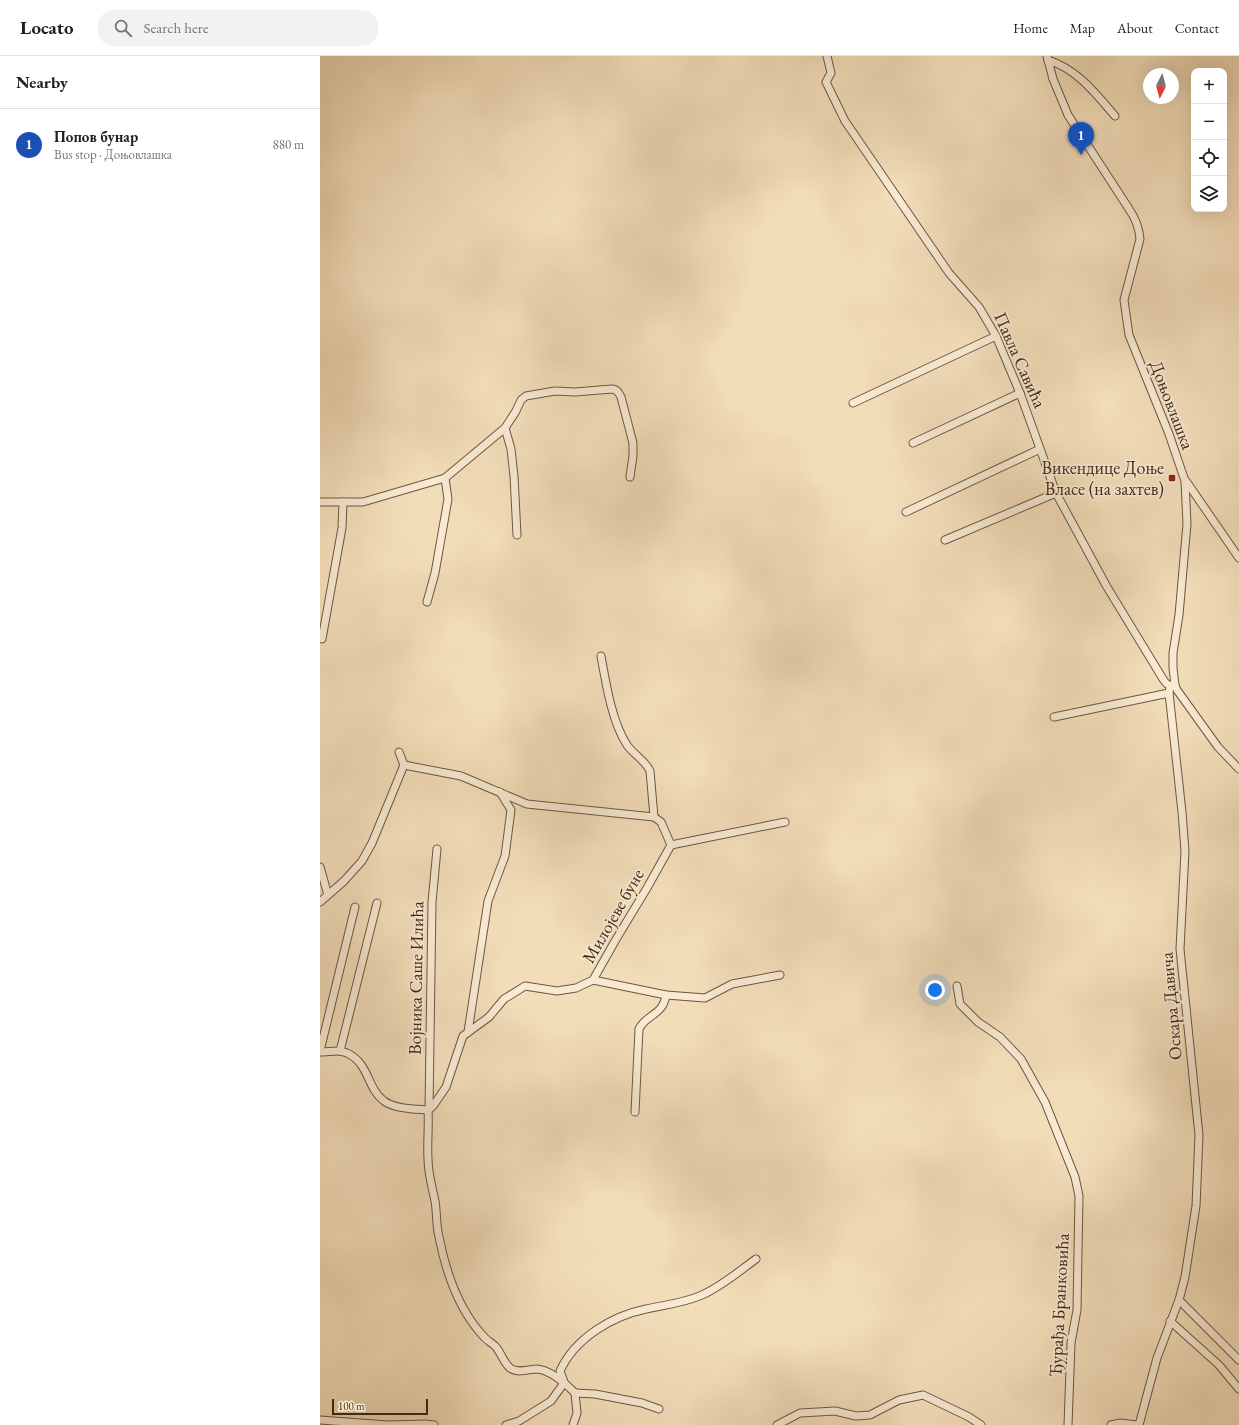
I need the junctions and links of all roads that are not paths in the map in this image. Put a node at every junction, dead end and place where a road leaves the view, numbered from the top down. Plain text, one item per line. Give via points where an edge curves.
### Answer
1 (827, 56) edge
2 (1048, 58) edge
3 (1116, 116) dead end
4 (996, 336) junction
5 (1020, 393) junction
6 (853, 403) dead end
7 (505, 428) junction
8 (913, 443) dead end
9 (1040, 449) junction
10 (630, 477) dead end
11 (445, 478) junction
12 (1185, 481) junction
13 (1056, 493) junction
14 (320, 502) edge
15 (343, 502) junction
16 (906, 512) dead end
17 (517, 535) dead end
18 (945, 540) dead end
19 (1239, 558) edge
20 (427, 602) dead end
21 (322, 639) dead end
22 (600, 656) dead end
23 (1173, 685) junction
24 (1169, 693) junction
25 (1054, 717) dead end
26 (399, 752) dead end
27 (404, 765) junction
28 (1239, 769) edge
29 (500, 792) junction
30 (654, 817) junction
31 (785, 822) dead end
32 (671, 845) junction
33 (437, 849) dead end
34 (320, 867) edge
35 (328, 895) junction
36 (320, 902) edge
37 (377, 903) dead end
38 (355, 907) dead end
39 (780, 975) dead end
40 (594, 980) junction
41 (957, 986) dead end
42 (666, 995) junction
43 (468, 1032) junction
44 (340, 1051) junction
45 (320, 1052) edge
46 (430, 1108) junction
47 (635, 1112) dead end
48 (756, 1259) dead end
49 (1179, 1300) junction
50 (1170, 1321) junction
51 (1239, 1360) edge
52 (564, 1383) junction
53 (1239, 1389) edge
54 (575, 1393) junction
55 (659, 1409) dead end
56 (320, 1420) edge
57 (434, 1425) edge
58 (506, 1425) edge
59 (573, 1425) edge
60 (777, 1425) edge
61 (981, 1425) edge
62 (1068, 1425) edge
63 (1111, 1425) edge
64 (1138, 1425) edge

1 - 4 street, Павла Савића via 832,73 826,82 844,121 949,273 979,307
2 - 3 street via 1073,72
2 - 12 street, Доњовлашка via 1053,79 1068,115 1137,222 1140,239 1124,300 1129,335
4 - 5 street, Павла Савића
4 - 6 street
5 - 8 street
5 - 9 street, Павла Савића
7 - 10 street via 526,396 555,391 616,389 621,397 633,443
7 - 11 street
7 - 17 street via 511,449
9 - 13 street, Павла Савића
9 - 16 street
11 - 15 street via 363,502
11 - 20 street via 448,499 435,573
12 - 19 street
12 - 23 street, Доњовлашка via 1186,538 1173,653
13 - 18 street
13 - 23 street, Павла Савића via 1107,587 1166,684
14 - 15 street
15 - 21 street via 342,528
22 - 30 street via 617,726 628,746 647,764 650,771
23 - 24 street, Оскара Давича
23 - 28 street, Доњовлашка via 1218,747
24 - 25 street
24 - 49 street, Оскара Давича via 1185,851 1180,949 1199,1135 1196,1206
26 - 27 street
27 - 29 street via 461,776
27 - 35 street via 362,861
29 - 30 street via 526,804
29 - 43 street, Милојеве буне via 511,810 505,856 488,901
30 - 32 street via 661,822
31 - 32 street
32 - 40 street, Милојеве буне
33 - 46 street, Војника Саше Илића via 432,902
34 - 35 street
35 - 36 street
37 - 44 street
38 - 45 street
39 - 42 street via 732,984 705,998
40 - 42 street
40 - 43 street, Милојеве буне via 576,988 557,991 525,986 504,999 489,1017
41 - 62 street, Ђурађа Бранковића via 960,1004 978,1022 1000,1037 1021,1059 1045,1102 1076,1177 1079,1196 1078,1310 1071,1343
42 - 47 street via 661,1009 642,1023 639,1029
43 - 46 street, Милојеве буне via 463,1036 446,1087
44 - 45 street
44 - 46 street via 350,1055 363,1066 374,1089 383,1100 394,1105
46 - 52 street, Војника Саше Илића via 428,1171 448,1273 462,1305 510,1368 520,1371 543,1370
48 - 52 street via 715,1289 701,1296 626,1315 592,1333 573,1349 563,1364 560,1371
49 - 50 street, Оскара Давича
49 - 51 street
50 - 53 street via 1219,1365
50 - 64 street, Оскара Давича
52 - 54 street, Војника Саше Илића
52 - 58 street via 551,1401 518,1421
54 - 55 street via 595,1394
54 - 59 street via 577,1413
56 - 57 street via 388,1425
60 - 61 street via 800,1412 835,1411 856,1416 870,1415 899,1400 923,1395
63 - 64 street

